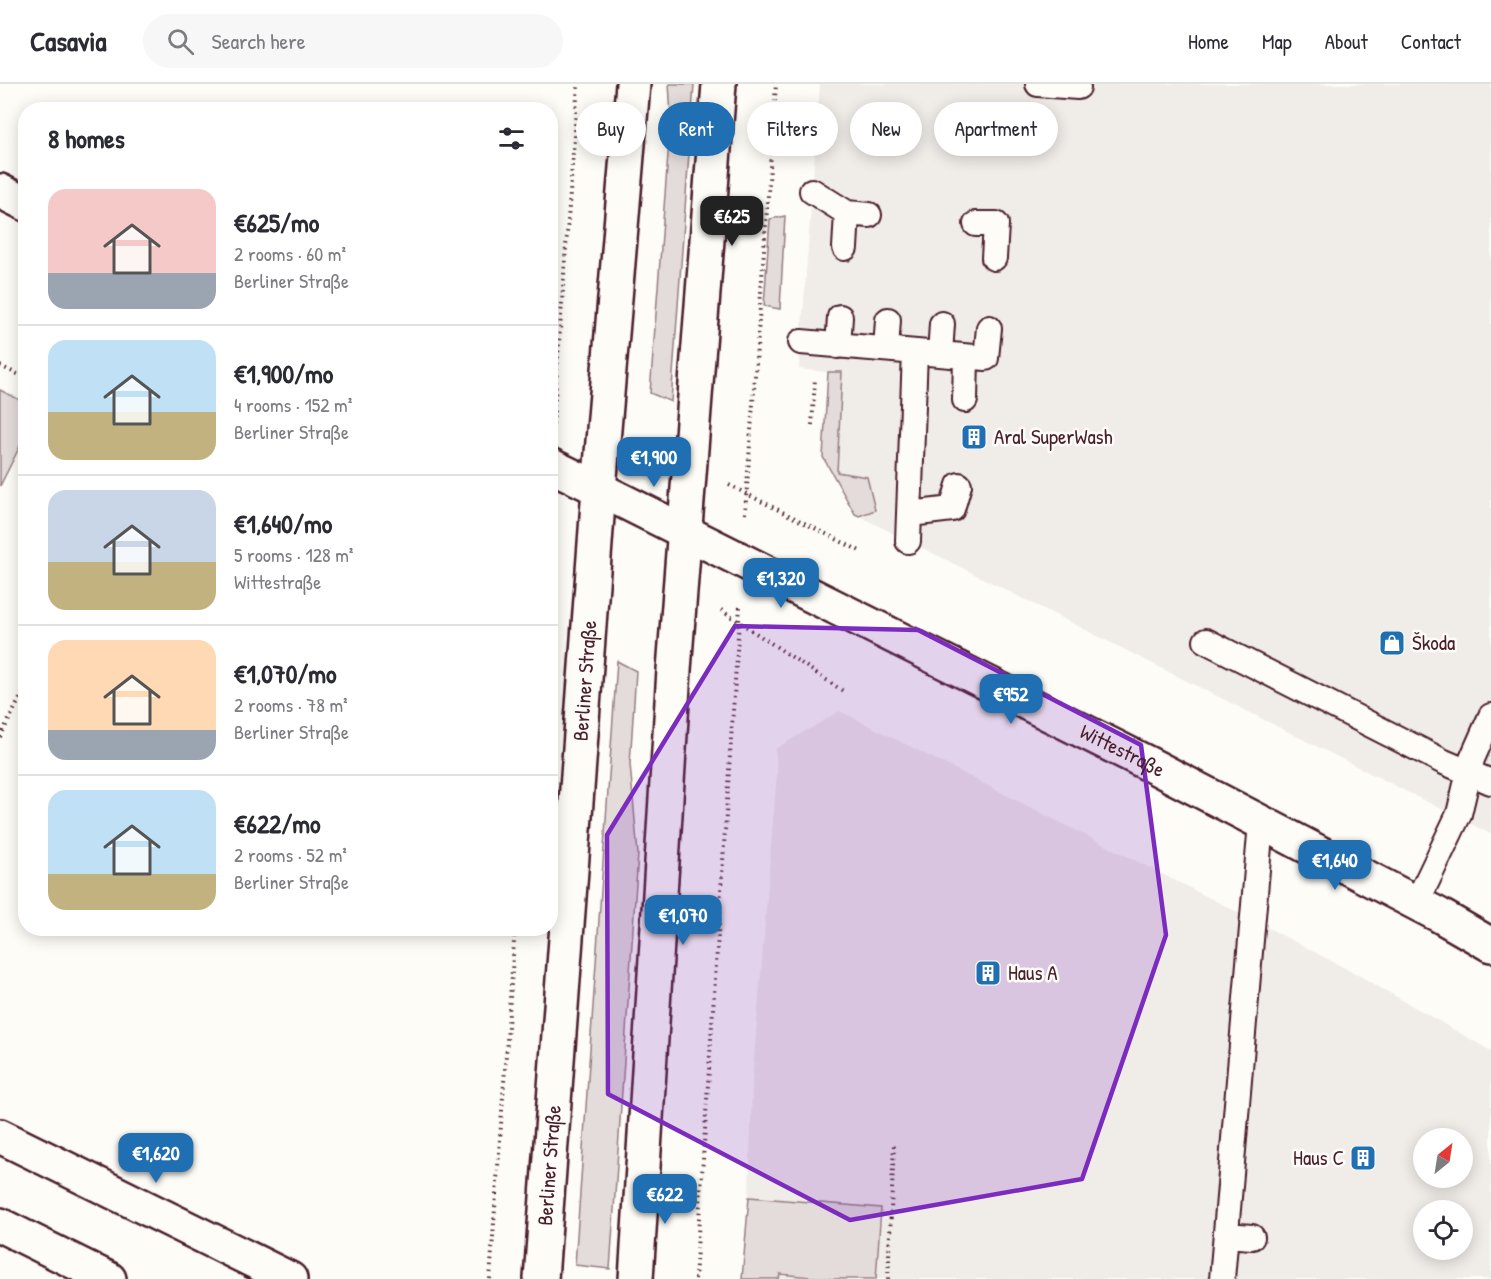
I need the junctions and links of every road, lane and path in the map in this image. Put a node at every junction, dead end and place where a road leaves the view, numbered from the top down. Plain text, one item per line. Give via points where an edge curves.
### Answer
1 (578, 84) edge
2 (633, 84) edge
3 (719, 84) edge
4 (776, 84) edge
5 (1038, 84) edge
6 (1078, 87) dead end
7 (0, 191) edge
8 (812, 191) dead end
9 (18, 200) edge
10 (976, 224) dead end
11 (844, 248) dead end
12 (994, 258) dead end
13 (840, 317) dead end
14 (888, 320) dead end
15 (942, 324) dead end
16 (989, 328) dead end
17 (801, 342) dead end
18 (838, 346) junction
19 (886, 349) junction
20 (915, 352) junction
21 (940, 354) junction
22 (966, 357) junction
23 (558, 361) edge
24 (0, 366) edge
25 (18, 374) edge
26 (815, 375) dead end
27 (965, 400) dead end
28 (812, 425) dead end
29 (558, 469) edge
30 (959, 485) dead end
31 (599, 489) junction
32 (910, 514) junction
33 (806, 524) dead end
34 (685, 532) junction
35 (908, 541) dead end
36 (860, 551) dead end
37 (743, 561) junction
38 (1206, 641) dead end
39 (843, 691) dead end
40 (18, 702) edge
41 (1491, 716) edge
42 (0, 737) edge
43 (1469, 771) junction
44 (1491, 782) edge
45 (1261, 823) junction
46 (1416, 904) junction
47 (514, 936) edge
48 (1491, 945) edge
49 (0, 1136) edge
50 (894, 1144) dead end
51 (0, 1225) edge
52 (1226, 1235) junction
53 (1252, 1237) dead end
54 (110, 1279) edge
55 (290, 1279) edge
56 (490, 1279) edge
57 (541, 1279) edge
58 (636, 1279) edge
59 (695, 1279) edge
60 (888, 1279) edge
61 (1222, 1279) edge

1 - 23 path
2 - 31 main road, Berliner Straße
3 - 34 main road
4 - 37 path
5 - 6 lane
7 - 9 main road
8 - 11 lane via 858,214
10 - 12 lane via 996,224
13 - 18 lane
14 - 19 lane
15 - 21 lane
16 - 22 lane via 986,358
17 - 18 lane
18 - 19 lane
19 - 20 lane
20 - 21 lane
20 - 32 lane
21 - 22 lane
22 - 27 lane
24 - 25 path
26 - 28 path
29 - 31 main road, Wittestraße
30 - 32 lane via 952,509
31 - 34 main road, Wittestraße
31 - 57 main road, Berliner Straße
32 - 35 lane
33 - 36 path
34 - 37 main road, Wittestraße
34 - 58 main road
37 - 45 main road, Wittestraße
38 - 43 lane via 1444,762
39 - 59 path via 739,621
40 - 42 path
41 - 43 lane
43 - 44 lane
43 - 46 lane via 1459,814
45 - 46 main road, Wittestraße
45 - 52 lane
46 - 48 main road, Wittestraße
47 - 56 path
49 - 55 main road
50 - 60 path
51 - 54 main road
52 - 53 lane
52 - 61 lane

